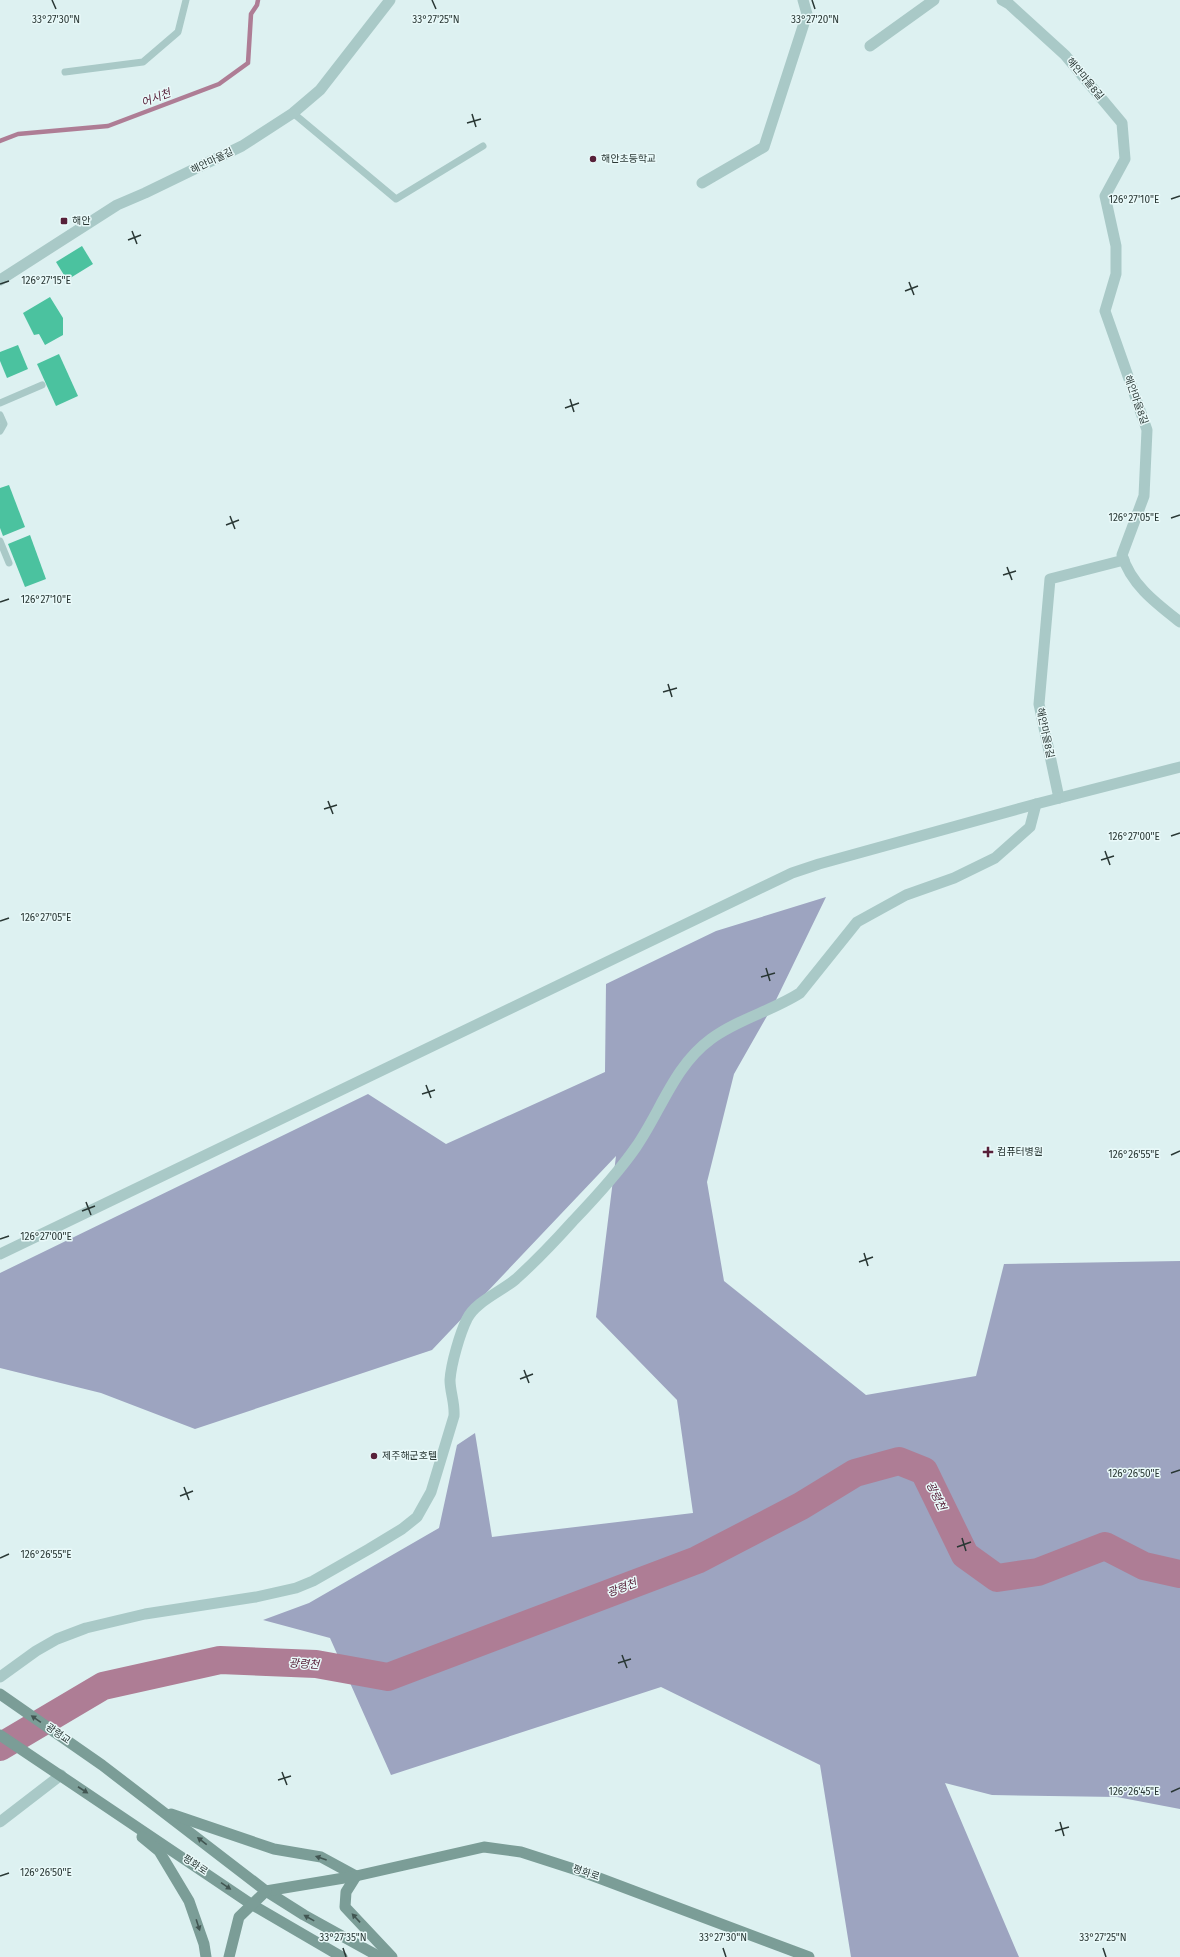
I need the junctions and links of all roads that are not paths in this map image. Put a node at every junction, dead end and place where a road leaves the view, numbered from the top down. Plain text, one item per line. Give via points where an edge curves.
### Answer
1 (186, 0) edge
2 (390, 0) edge
3 (803, 0) edge
4 (934, 0) edge
5 (1002, 0) edge
6 (870, 46) dead end
7 (64, 72) dead end
8 (293, 113) junction
9 (483, 146) dead end
10 (702, 183) dead end
11 (0, 280) edge
12 (42, 386) dead end
13 (0, 404) edge
14 (0, 415) edge
15 (0, 431) edge
16 (0, 541) edge
17 (1124, 560) junction
18 (9, 563) dead end
19 (1180, 622) edge
20 (1180, 767) edge
21 (1060, 798) junction
22 (1036, 804) junction
23 (0, 1254) edge
24 (0, 1677) edge
25 (0, 1694) edge
26 (0, 1735) edge
27 (60, 1775) junction
28 (98, 1799) junction
29 (163, 1811) junction
30 (0, 1822) edge
31 (356, 1876) junction
32 (266, 1891) junction
33 (251, 1904) junction
34 (206, 1957) edge
35 (229, 1957) edge
36 (342, 1957) edge
37 (380, 1957) edge
38 (392, 1957) edge
39 (809, 1957) edge

1 - 7 lane via 178,32 143,62
2 - 8 street, 해안마을길 via 320,90
3 - 10 street via 807,14 764,147
4 - 6 street
5 - 17 street, 해안마을8길 via 1066,55 1122,123 1125,159 1105,196 1116,246 1116,274 1105,311 1147,430 1144,496 1122,555
8 - 9 lane via 396,199
8 - 11 street, 해안마을길 via 242,146 117,205
12 - 13 lane
14 - 15 lane via 4,424
16 - 18 lane
17 - 19 street via 1138,586
17 - 21 street, 해안마을8길 via 1050,579 1038,704
20 - 21 street
21 - 22 street
22 - 23 street via 792,873
22 - 24 street via 1030,827 995,858 954,878 906,895 866,916 853,926 800,993 711,1039 686,1063 635,1148 598,1192 527,1268 475,1308 468,1317 450,1380 455,1404 454,1416 433,1484 417,1517 402,1529 313,1581 296,1588 256,1597 145,1614 86,1628 56,1639
29 -> 25 main road, 광령교
26 - 27 main road, 평화로
27 -> 28 main road, 평화로
27 - 30 street
28 -> 33 main road, 평화로
28 -> 34 main road via 159,1851 189,1900
31 -> 29 main road via 321,1857 274,1849
32 -> 29 main road
31 - 32 main road, 평화로
38 -> 31 main road via 345,1907 346,1892
31 - 39 main road, 평화로 via 484,1847 521,1852 583,1872
32 - 33 main road
37 -> 32 main road
33 - 35 main road via 239,1917
33 - 36 main road, 평화로

